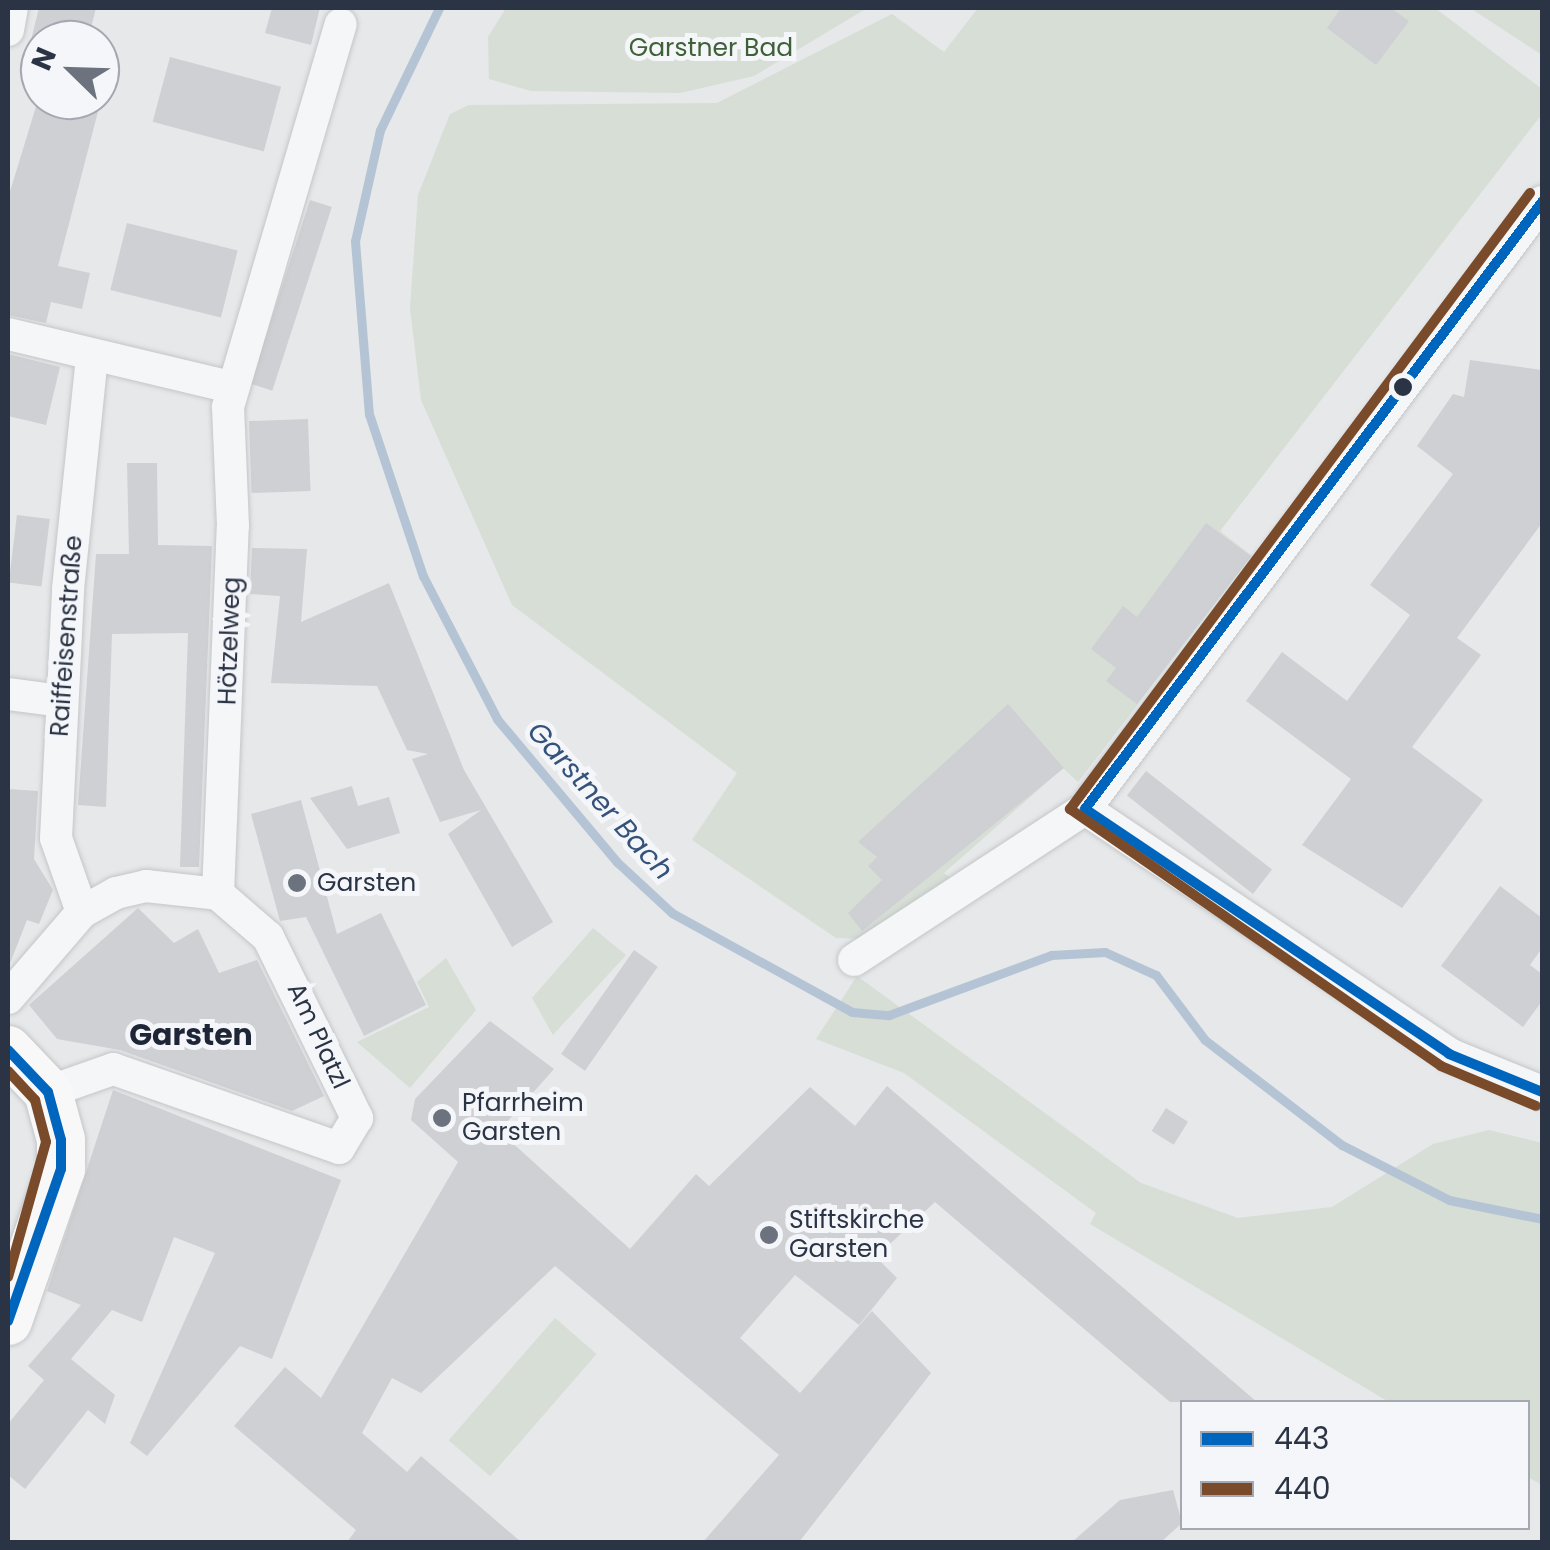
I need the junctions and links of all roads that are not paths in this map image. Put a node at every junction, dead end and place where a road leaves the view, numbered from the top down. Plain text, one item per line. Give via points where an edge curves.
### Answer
1 (12, 8) edge
2 (340, 24) dead end
3 (8, 30) edge
4 (1542, 202) edge
5 (8, 334) edge
6 (92, 356) junction
7 (231, 387) junction
8 (8, 694) edge
9 (61, 701) junction
10 (1085, 810) junction
11 (218, 894) junction
12 (82, 912) junction
13 (854, 960) dead end
14 (8, 998) edge
15 (8, 1050) edge
16 (48, 1092) junction
17 (1542, 1092) edge
18 (8, 1321) edge

1 - 3 street
2 - 7 street, Hötzelweg
4 - 10 street
5 - 6 street
6 - 7 street
6 - 9 street, Raiffeisenstraße
7 - 11 street, Hötzelweg
8 - 9 street
9 - 12 street, Raiffeisenstraße via 56,838
10 - 13 street
10 - 17 street via 1448,1054
11 - 12 street via 146,886
11 - 16 street, Am Platzl via 243,909 283,964 356,1118 339,1148 113,1069
12 - 14 street
15 - 16 street
16 - 18 street via 61,1169

